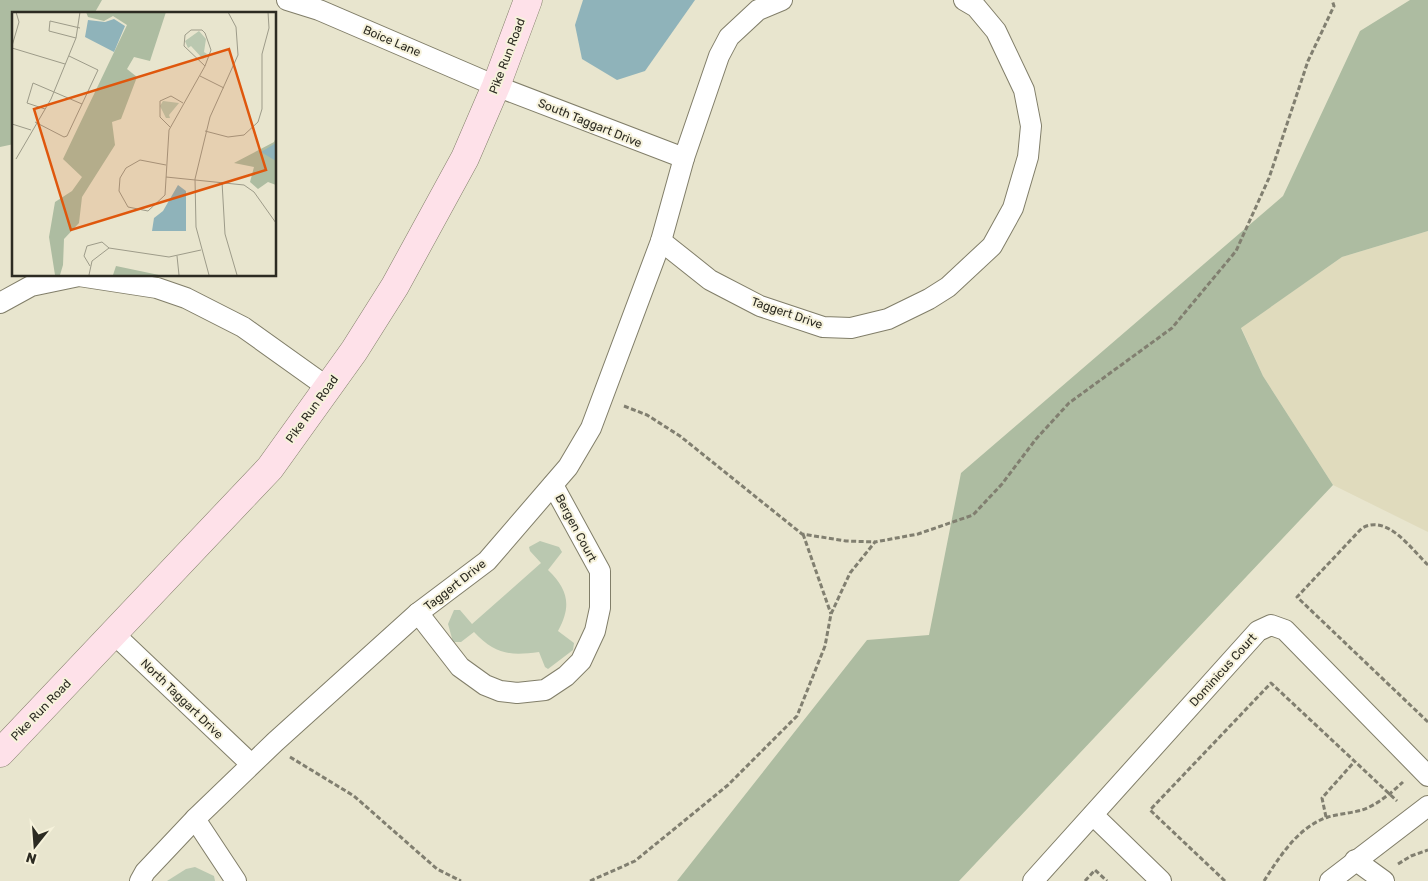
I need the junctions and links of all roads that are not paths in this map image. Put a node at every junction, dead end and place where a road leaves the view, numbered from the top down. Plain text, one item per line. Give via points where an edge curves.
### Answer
1 (287, 0) edge
2 (528, 0) edge
3 (782, 0) edge
4 (964, 0) edge
5 (322, 5) edge
6 (496, 86) junction
7 (684, 158) junction
8 (661, 241) junction
9 (0, 303) edge
10 (327, 387) junction
11 (553, 485) junction
12 (418, 613) junction
13 (114, 634) junction
14 (0, 753) edge
15 (251, 764) junction
16 (1428, 776) edge
17 (1428, 806) edge
18 (1093, 815) junction
19 (195, 819) junction
20 (1355, 860) junction
21 (1390, 873) edge
22 (140, 881) edge
23 (236, 881) edge
24 (1033, 881) edge
25 (1161, 881) edge
26 (1330, 881) edge

1 - 5 street, Boice Lane
2 - 6 street, Pike Run Road
3 - 7 street, Taggert Drive via 758,10 729,37 719,56
4 - 8 street, Taggert Drive via 976,7 996,31 1024,90 1031,126 1028,157 1013,208 992,246 948,287 888,319 851,328 823,327 760,306 710,280
5 - 6 street, Boice Lane
6 - 7 street, South Taggart Drive
6 - 10 street, Pike Run Road via 465,158 395,286
7 - 8 street, Taggert Drive
8 - 11 street, Taggert Drive via 591,428 568,468
9 - 10 street via 31,286 79,276 157,288 186,298 243,327
10 - 13 street, Pike Run Road via 270,468
11 - 12 street, Taggert Drive via 487,561
11 - 12 street, Bergen Court via 600,571 600,608 595,631 581,661 566,676 545,690 517,693 485,685 460,667
12 - 15 street, Taggert Drive
13 - 14 street, Pike Run Road
13 - 15 street, North Taggart Drive
15 - 19 street, Taggert Drive
16 - 18 street, Dominicus Court via 1285,630 1271,625 1258,631
17 - 20 street
18 - 24 street, Dominicus Court
18 - 25 street
19 - 22 street, Taggert Drive
19 - 23 street
20 - 21 street
20 - 26 street

